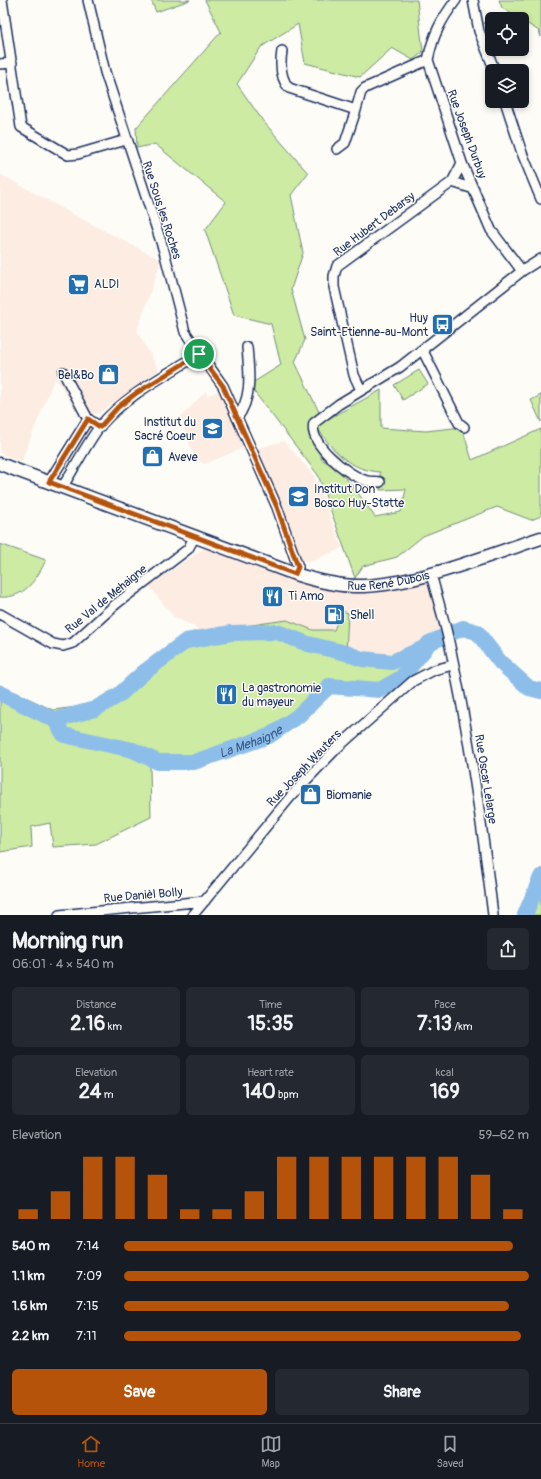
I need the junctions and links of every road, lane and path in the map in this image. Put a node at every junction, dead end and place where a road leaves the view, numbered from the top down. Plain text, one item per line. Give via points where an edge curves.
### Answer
1 (2, 0) edge
2 (88, 0) edge
3 (456, 0) edge
4 (473, 0) edge
5 (282, 51) dead end
6 (428, 60) junction
7 (12, 63) junction
8 (0, 64) edge
9 (492, 64) edge
10 (507, 108) edge
11 (356, 110) junction
12 (126, 140) junction
13 (338, 149) dead end
14 (462, 163) junction
15 (452, 182) junction
16 (474, 189) junction
17 (541, 199) edge
18 (541, 259) edge
19 (522, 271) junction
20 (248, 347) dead end
21 (423, 351) junction
22 (199, 354) junction
23 (63, 372) dead end
24 (361, 390) junction
25 (237, 418) junction
26 (88, 419) junction
27 (100, 427) junction
28 (464, 427) dead end
29 (0, 464) edge
30 (49, 482) junction
31 (380, 482) dead end
32 (63, 486) junction
33 (195, 536) junction
34 (541, 538) edge
35 (295, 574) junction
36 (431, 574) junction
37 (0, 614) edge
38 (453, 665) junction
39 (205, 901) junction
40 (59, 915) edge
41 (193, 915) edge
42 (493, 915) edge

1 - 7 street
2 - 12 street, Rue Sous les Roches via 105,72
3 - 6 street via 440,22
4 - 9 street via 479,31
5 - 11 street via 280,64 289,88
6 - 11 street via 365,88 361,92
6 - 14 street, Rue Joseph Durbuy
7 - 8 street
7 - 12 street via 21,127 68,155
10 - 17 street
11 - 13 street via 345,143
12 - 22 street, Rue Sous les Roches via 164,251 185,332
14 - 15 street, Rue Hubert Debarsy
14 - 16 street, Rue Joseph Durbuy
15 - 16 street
15 - 24 street, Rue Hubert Debarsy via 337,266 334,287 354,375
16 - 19 street, Rue Joseph Durbuy via 491,230
18 - 19 street
19 - 21 street via 444,331
20 - 25 street via 248,398
21 - 24 street
21 - 28 street via 459,423
22 - 25 street, Rue Sous les Roches via 223,386
22 - 27 street via 135,394 118,407
23 - 26 street
24 - 31 street via 316,421 313,432 334,461 349,473 365,481
25 - 35 street, Rue Sous les Roches via 277,507 298,567
26 - 27 street
26 - 30 street
27 - 32 street
29 - 30 main road, Rue René Dubois
30 - 32 main road, Rue René Dubois
32 - 33 main road, Rue René Dubois
33 - 35 main road, Rue René Dubois
33 - 37 street, Rue Val de Mehaigne via 188,549 116,604 73,643 63,646 53,644
34 - 36 main road, Rue René Dubois
35 - 36 main road, Rue René Dubois via 331,584 352,586 383,585
36 - 38 street, Rue Oscar Lelarge
38 - 39 street, Rue Joseph Wauters via 434,670 414,681 337,748 292,795
38 - 42 street, Rue Oscar Lelarge via 482,825
39 - 40 street, Rue Danièl Bolly
39 - 41 street, Rue Joseph Wauters

